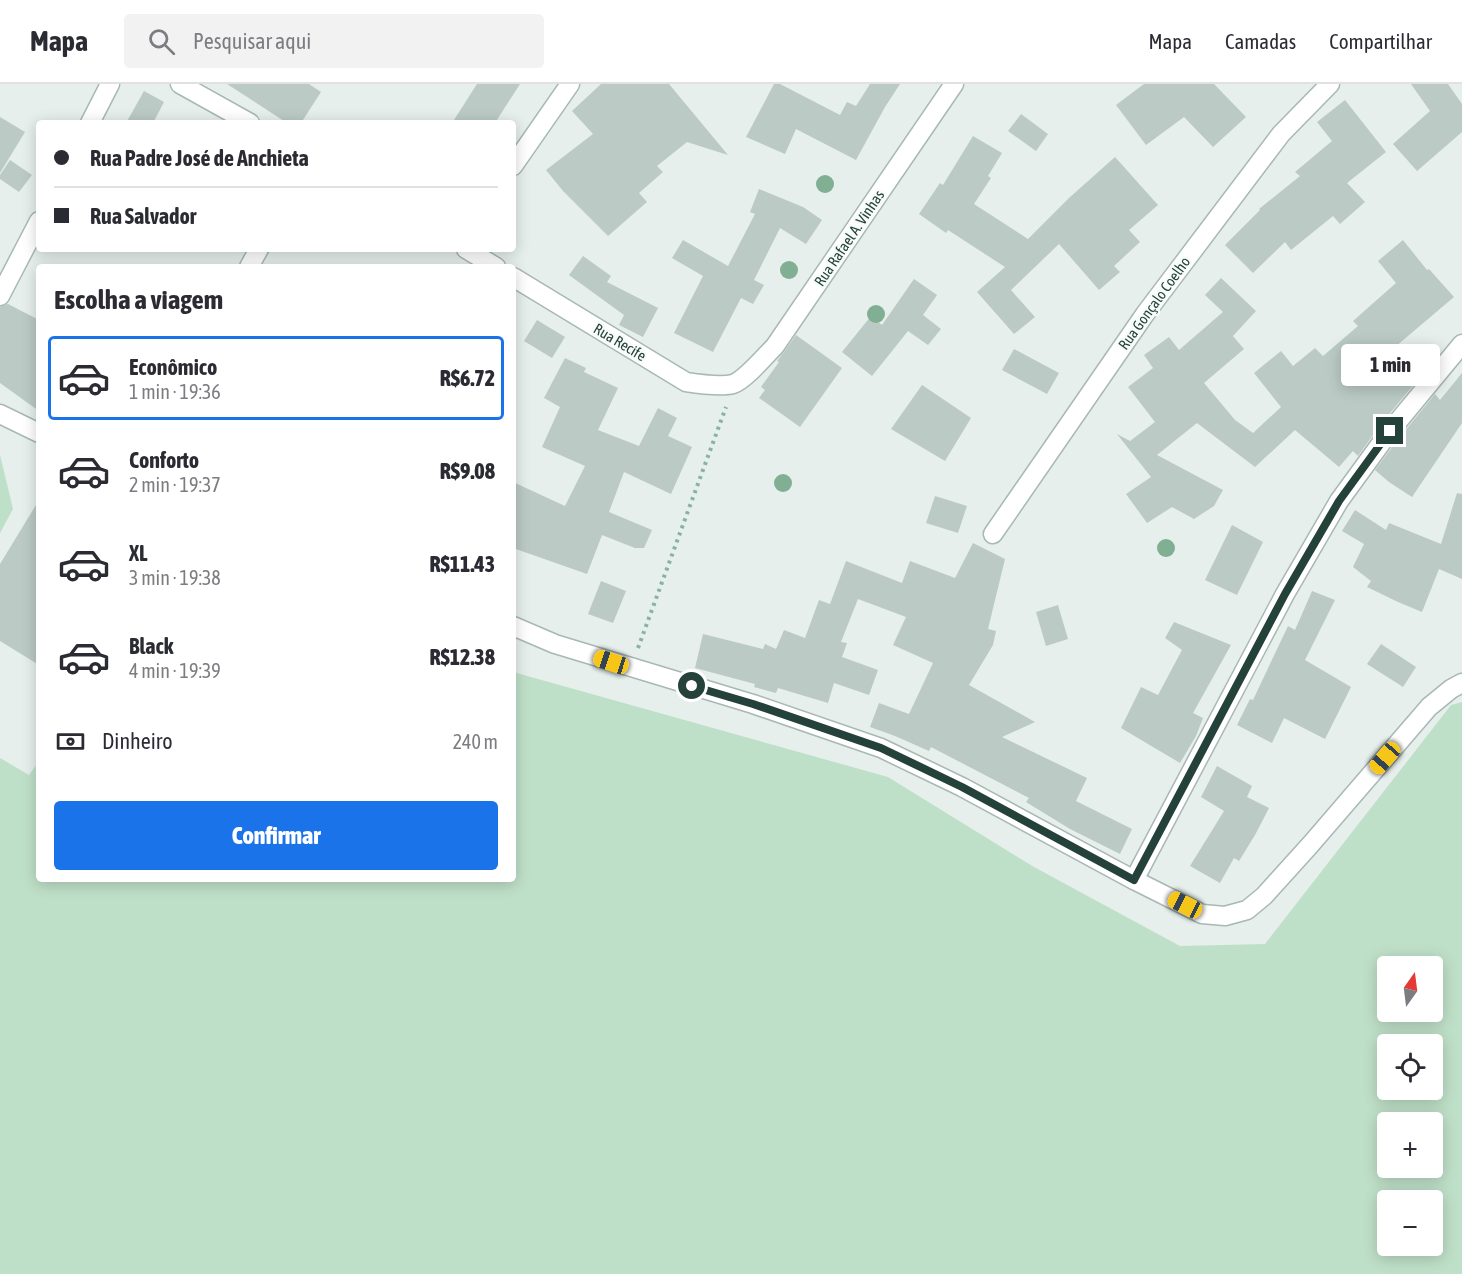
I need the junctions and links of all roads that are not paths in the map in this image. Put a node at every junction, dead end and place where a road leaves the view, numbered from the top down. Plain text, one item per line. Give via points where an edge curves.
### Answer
1 (110, 84) edge
2 (182, 84) edge
3 (570, 84) edge
4 (954, 84) edge
5 (1330, 84) edge
6 (92, 120) edge
7 (245, 120) edge
8 (516, 162) edge
9 (36, 227) edge
10 (471, 252) edge
11 (491, 264) edge
12 (516, 280) edge
13 (0, 296) edge
14 (1462, 344) edge
15 (735, 383) joint
16 (0, 414) edge
17 (36, 432) edge
18 (993, 534) dead end
19 (516, 627) edge
20 (1462, 683) edge
21 (1134, 880) junction

1 - 6 street
2 - 7 street
3 - 8 street
4 - 15 street, Rua Rafael A. Vinhas via 775,346
5 - 18 street, Rua Gonçalo Coelho via 1281,134 1152,304
9 - 13 street
10 - 11 street
12 - 15 street, Rua Recife via 686,382
14 - 21 street via 1390,431 1339,501 1285,594
16 - 17 street
19 - 21 street via 555,644 753,704 881,748
20 - 21 street via 1429,707 1311,844 1247,910 1226,916 1202,914

